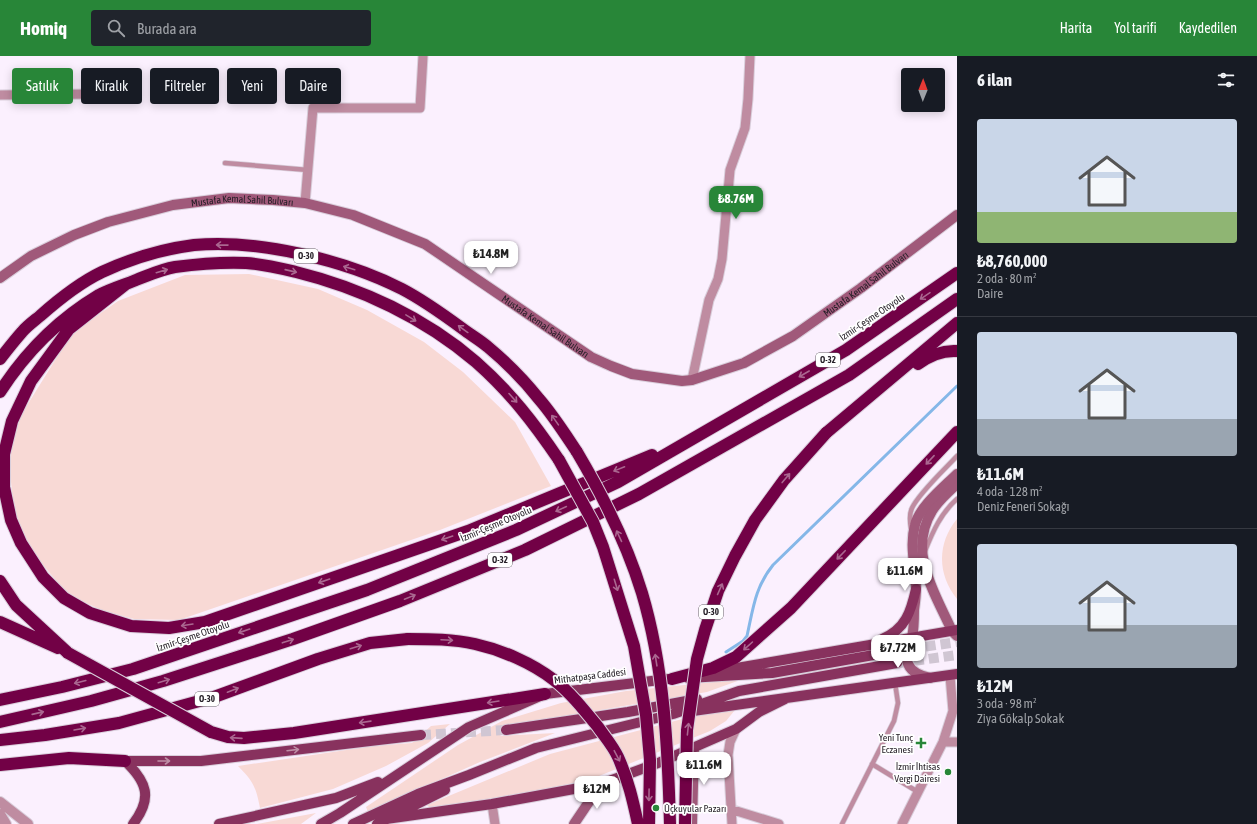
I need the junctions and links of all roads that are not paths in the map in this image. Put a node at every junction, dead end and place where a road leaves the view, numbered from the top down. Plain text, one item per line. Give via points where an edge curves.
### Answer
1 (423, 56) edge
2 (750, 56) edge
3 (0, 94) edge
4 (81, 94) edge
5 (225, 163) dead end
6 (308, 170) junction
7 (305, 203) junction
8 (957, 215) edge
9 (957, 273) edge
10 (0, 278) edge
11 (126, 284) junction
12 (957, 299) edge
13 (957, 322) edge
14 (957, 351) edge
15 (0, 359) edge
16 (692, 380) junction
17 (0, 392) edge
18 (957, 432) edge
19 (826, 433) junction
20 (694, 438) junction
21 (957, 456) edge
22 (957, 474) edge
23 (957, 484) edge
24 (957, 499) edge
25 (913, 547) junction
26 (923, 558) junction
27 (0, 581) edge
28 (916, 589) junction
29 (0, 622) edge
30 (955, 632) edge
31 (912, 637) junction
32 (867, 645) junction
33 (896, 651) tunnel mouth
34 (68, 653) junction
35 (897, 663) tunnel mouth
36 (955, 673) edge
37 (930, 678) junction
38 (672, 679) junction
39 (895, 683) junction
40 (739, 691) junction
41 (546, 694) junction
42 (785, 699) junction
43 (0, 700) edge
44 (674, 714) junction
45 (0, 722) edge
46 (736, 729) junction
47 (506, 730) tunnel mouth
48 (422, 735) tunnel mouth
49 (0, 740) edge
50 (943, 742) junction
51 (957, 742) edge
52 (694, 747) junction
53 (125, 761) junction
54 (872, 764) junction
55 (0, 765) edge
56 (469, 775) junction
57 (393, 777) junction
58 (601, 784) junction
59 (918, 792) junction
60 (0, 802) edge
61 (492, 804) junction
62 (730, 809) junction
63 (0, 814) edge
64 (382, 822) edge
65 (6, 824) edge
66 (28, 824) edge
67 (133, 824) edge
68 (219, 824) edge
69 (321, 824) edge
70 (352, 824) edge
71 (495, 824) edge
72 (574, 824) edge
73 (638, 824) edge
74 (649, 824) edge
75 (670, 824) edge
76 (685, 824) edge
77 (692, 824) edge
78 (732, 824) edge
79 (779, 824) edge
80 (842, 824) edge
81 (902, 824) edge

1 - 6 street via 420,108 313,108
2 - 16 street via 745,128 730,170 722,259 718,279 709,300
3 - 4 street
5 - 6 lane
6 - 7 street
7 - 10 main road, Mustafa Kemal Sahil Bulvarı via 229,198 173,205 108,222 74,235 31,256
7 - 16 main road, Mustafa Kemal Sahil Bulvarı via 353,215 425,244 591,356 610,366 632,374
8 - 16 main road, Mustafa Kemal Sahil Bulvarı via 794,336 744,363
9 -> 20 highway, İzmir-Çeşme Otoyolu / O-32 via 846,350
11 - 17 highway via 100,294 73,313 32,350
20 -> 11 highway via 468,531 205,622 169,628 131,626 90,613 64,598 43,577 16,532 4,487 4,454 12,421 31,381 70,329
11 -> 74 highway, O-30, bridge via 174,268 219,263 276,267 322,278 396,309 436,332 476,362 511,396 538,428 559,460 603,547 634,646 646,715 650,760
45 -> 12 highway, O-32 via 162,682 400,601 525,550 639,494 849,375
13 - 19 highway, O-30
14 - 19 highway via 940,352 927,357
75 -> 15 highway, O-30, bridge via 662,692 642,594 620,536 577,452 540,400 488,347 448,318 402,290 362,272 319,258 251,246 195,245 132,260 75,288 23,331
18 -> 38 highway via 791,608 736,657 713,668
76 -> 19 highway, O-30, bridge via 687,730 698,659 718,591 755,520 784,480
20 -> 43 highway, İzmir-Çeşme Otoyolu / O-32 via 618,482 529,524 367,590 132,669
21 - 25 lane via 930,484 912,508 910,521
22 - 25 main road via 919,516 915,525
23 - 26 main road via 932,511 923,531
24 - 26 lane via 933,530
25 - 28 main road
26 - 30 main road via 926,575
27 - 34 highway via 16,605
28 - 31 main road
28 - 32 main road via 911,610 904,623 892,635
29 - 34 highway
30 - 31 main road
31 - 32 main road
31 - 37 main road via 907,651 909,664 918,675
32 - 38 main road
33 - 38 main road, Mithatpaşa Caddesi via 772,673
41 -> 34 highway, bridge via 294,733 228,737 211,732
35 - 40 main road
36 - 37 main road
36 - 50 street via 953,711
37 - 39 main road
38 - 41 main road, Mithatpaşa Caddesi
39 - 42 main road
39 - 54 lane via 898,703 894,721
40 - 44 main road
40 - 47 main road via 628,712
41 - 57 main road, Mithatpaşa Caddesi via 469,727
42 - 44 main road
42 - 46 main road via 759,712
44 - 56 main road via 536,748
46 - 52 main road
46 - 62 street via 728,755
53 -> 48 main road via 201,761
49 -> 73 highway, O-30, bridge via 119,722 214,697 370,643 408,639 455,640 498,651 538,669 555,681 589,715 618,757 631,790
50 - 51 street
50 - 59 street
52 - 58 main road
52 - 77 main road
53 - 55 highway via 69,758
53 - 67 main road via 142,781 145,791 144,805
54 - 59 lane
54 - 80 lane
56 - 64 main road via 451,787
56 - 70 main road via 418,794
57 - 68 main road via 336,798
57 - 69 main road, Mithatpaşa Caddesi
58 - 61 main road
58 - 72 main road
59 - 81 street
60 - 66 street
61 - 64 main road
61 - 71 street
62 - 78 street
62 - 79 street
63 - 65 street

